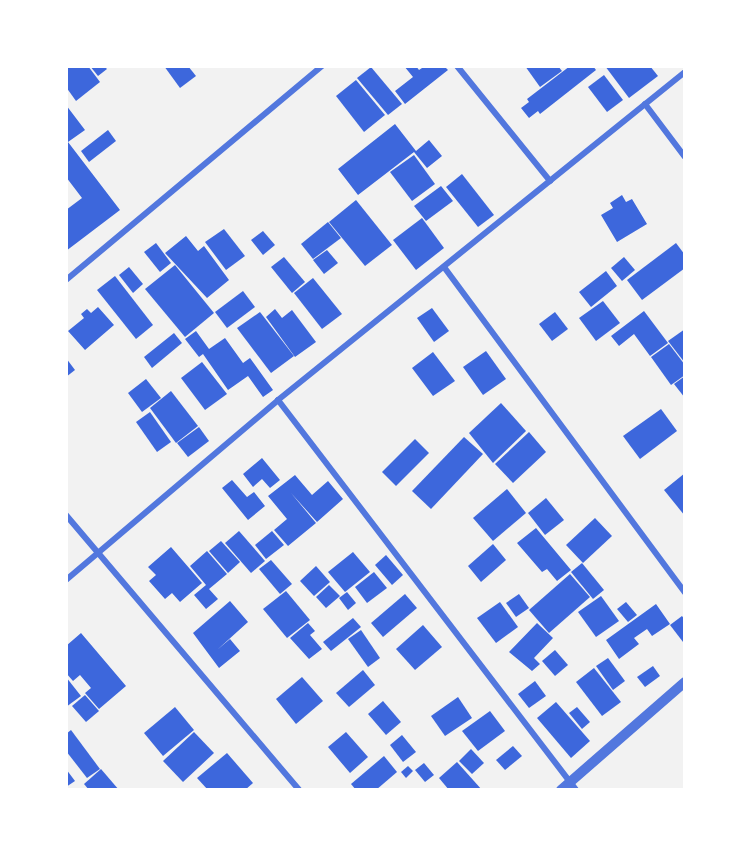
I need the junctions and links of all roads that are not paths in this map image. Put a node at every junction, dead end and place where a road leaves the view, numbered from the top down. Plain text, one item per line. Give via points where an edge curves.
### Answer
1 (322, 66) edge
2 (457, 66) edge
3 (685, 72) edge
4 (645, 104) junction
5 (685, 157) edge
6 (550, 181) junction
7 (444, 267) junction
8 (66, 280) edge
9 (278, 400) junction
10 (66, 514) edge
11 (98, 554) junction
12 (66, 580) edge
13 (685, 593) edge
14 (685, 682) edge
15 (573, 787) edge
16 (299, 790) edge
17 (561, 790) edge

1 - 8 street
2 - 6 street
3 - 4 street
4 - 5 street
4 - 6 street
6 - 7 street
7 - 9 street
7 - 13 street
9 - 11 street
9 - 15 street
10 - 11 street
11 - 12 street
11 - 16 street
14 - 15 street
15 - 17 street

